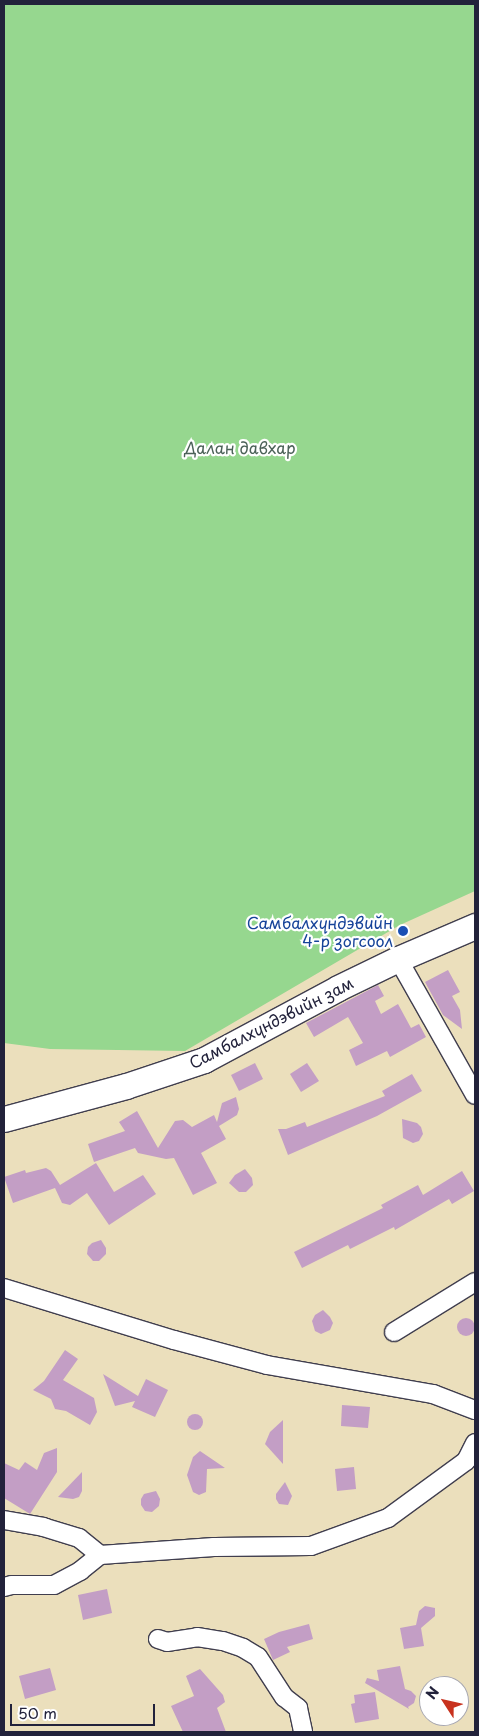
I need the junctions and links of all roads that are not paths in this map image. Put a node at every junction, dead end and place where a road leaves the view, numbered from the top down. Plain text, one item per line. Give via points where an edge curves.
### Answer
1 (475, 926) edge
2 (398, 959) junction
3 (475, 1096) edge
4 (4, 1119) edge
5 (475, 1282) edge
6 (4, 1288) edge
7 (394, 1332) dead end
8 (475, 1410) edge
9 (475, 1443) edge
10 (4, 1520) edge
11 (100, 1554) junction
12 (4, 1588) edge
13 (158, 1639) dead end
14 (303, 1732) edge

1 - 2 street, Самбалхүндэвийн зам
2 - 3 street
2 - 4 street, Самбалхүндэвийн зам via 204,1060 126,1086
5 - 7 street
6 - 8 street via 267,1365 433,1394
9 - 11 street via 466,1461 388,1518 311,1546 214,1547
10 - 11 street via 43,1526 79,1538
11 - 12 street via 80,1571 54,1585 12,1585
13 - 14 street via 167,1642 197,1637 223,1641 258,1657 284,1697 298,1708

